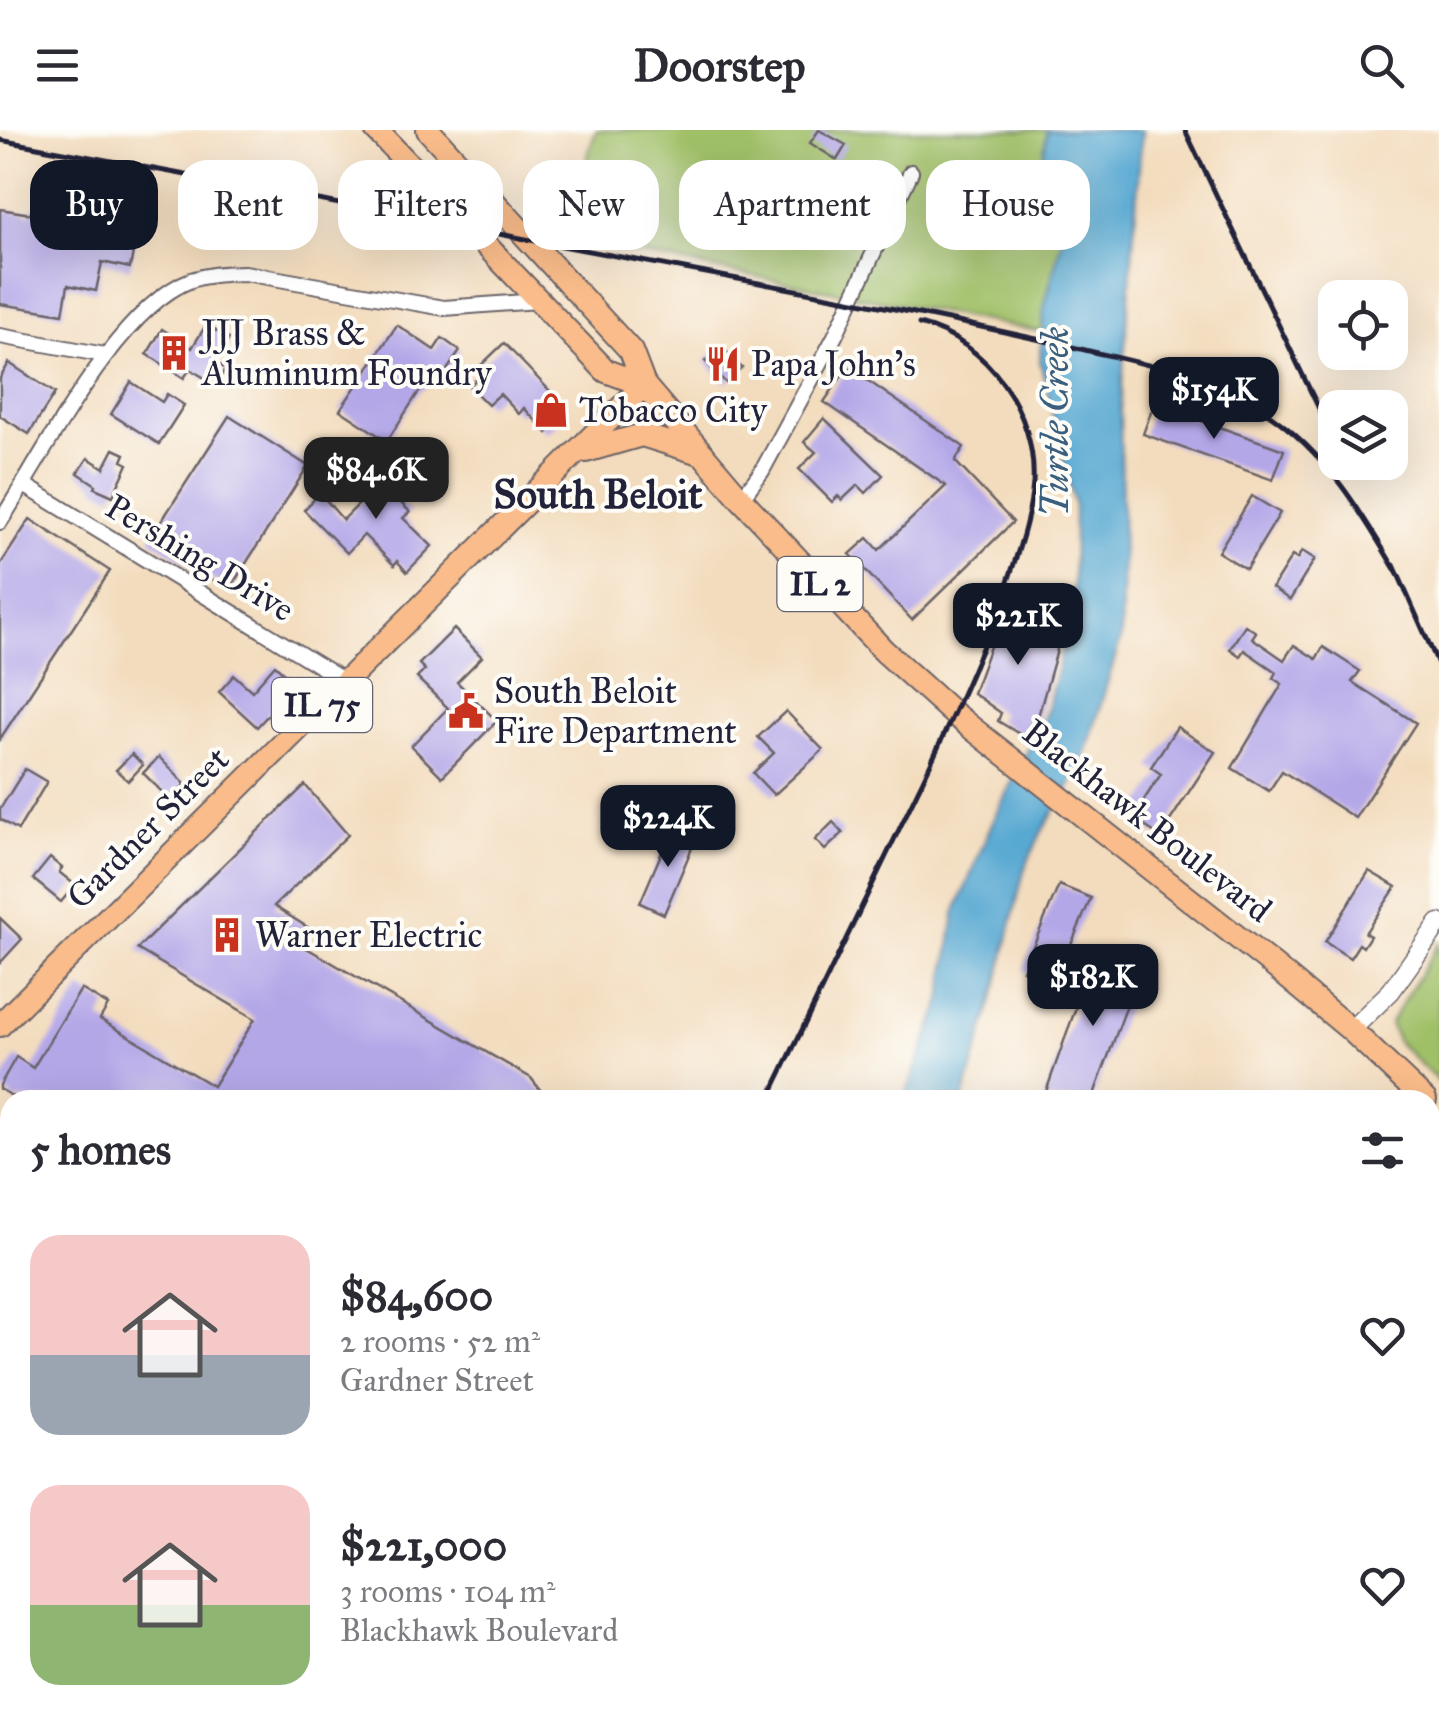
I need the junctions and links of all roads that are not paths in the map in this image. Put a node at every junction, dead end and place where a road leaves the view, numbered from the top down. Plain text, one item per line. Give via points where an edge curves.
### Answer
1 (376, 130) edge
2 (428, 130) edge
3 (910, 172) dead end
4 (539, 301) junction
5 (0, 336) edge
6 (105, 355) junction
7 (644, 385) junction
8 (578, 454) junction
9 (703, 454) junction
10 (24, 484) junction
11 (741, 498) junction
12 (0, 522) edge
13 (346, 682) junction
14 (1439, 922) edge
15 (0, 1026) edge
16 (1351, 1030) junction
17 (1414, 1090) edge

1 - 4 main road, Blackhawk Boulevard / IL 2
2 - 7 main road, Blackhawk Boulevard / IL 2 via 631,351
3 - 11 street via 834,336
4 - 6 street via 444,308 245,273 218,274 192,280 148,307
4 - 7 main road, Blackhawk Boulevard / IL 2 via 606,371
5 - 6 street
6 - 10 street
7 - 8 main road, Gardner Street / IL 75
7 - 9 main road, Blackhawk Boulevard / IL 2
8 - 9 main road via 642,434
8 - 13 main road, Gardner Street / IL 75
9 - 11 main road, Blackhawk Boulevard / IL 2
10 - 12 street
10 - 13 street, Pershing Drive
11 - 16 main road, Blackhawk Boulevard / IL 2 via 884,651 954,714
13 - 15 main road, Gardner Street / IL 75
14 - 16 street via 1391,992
16 - 17 main road, Blackhawk Boulevard

